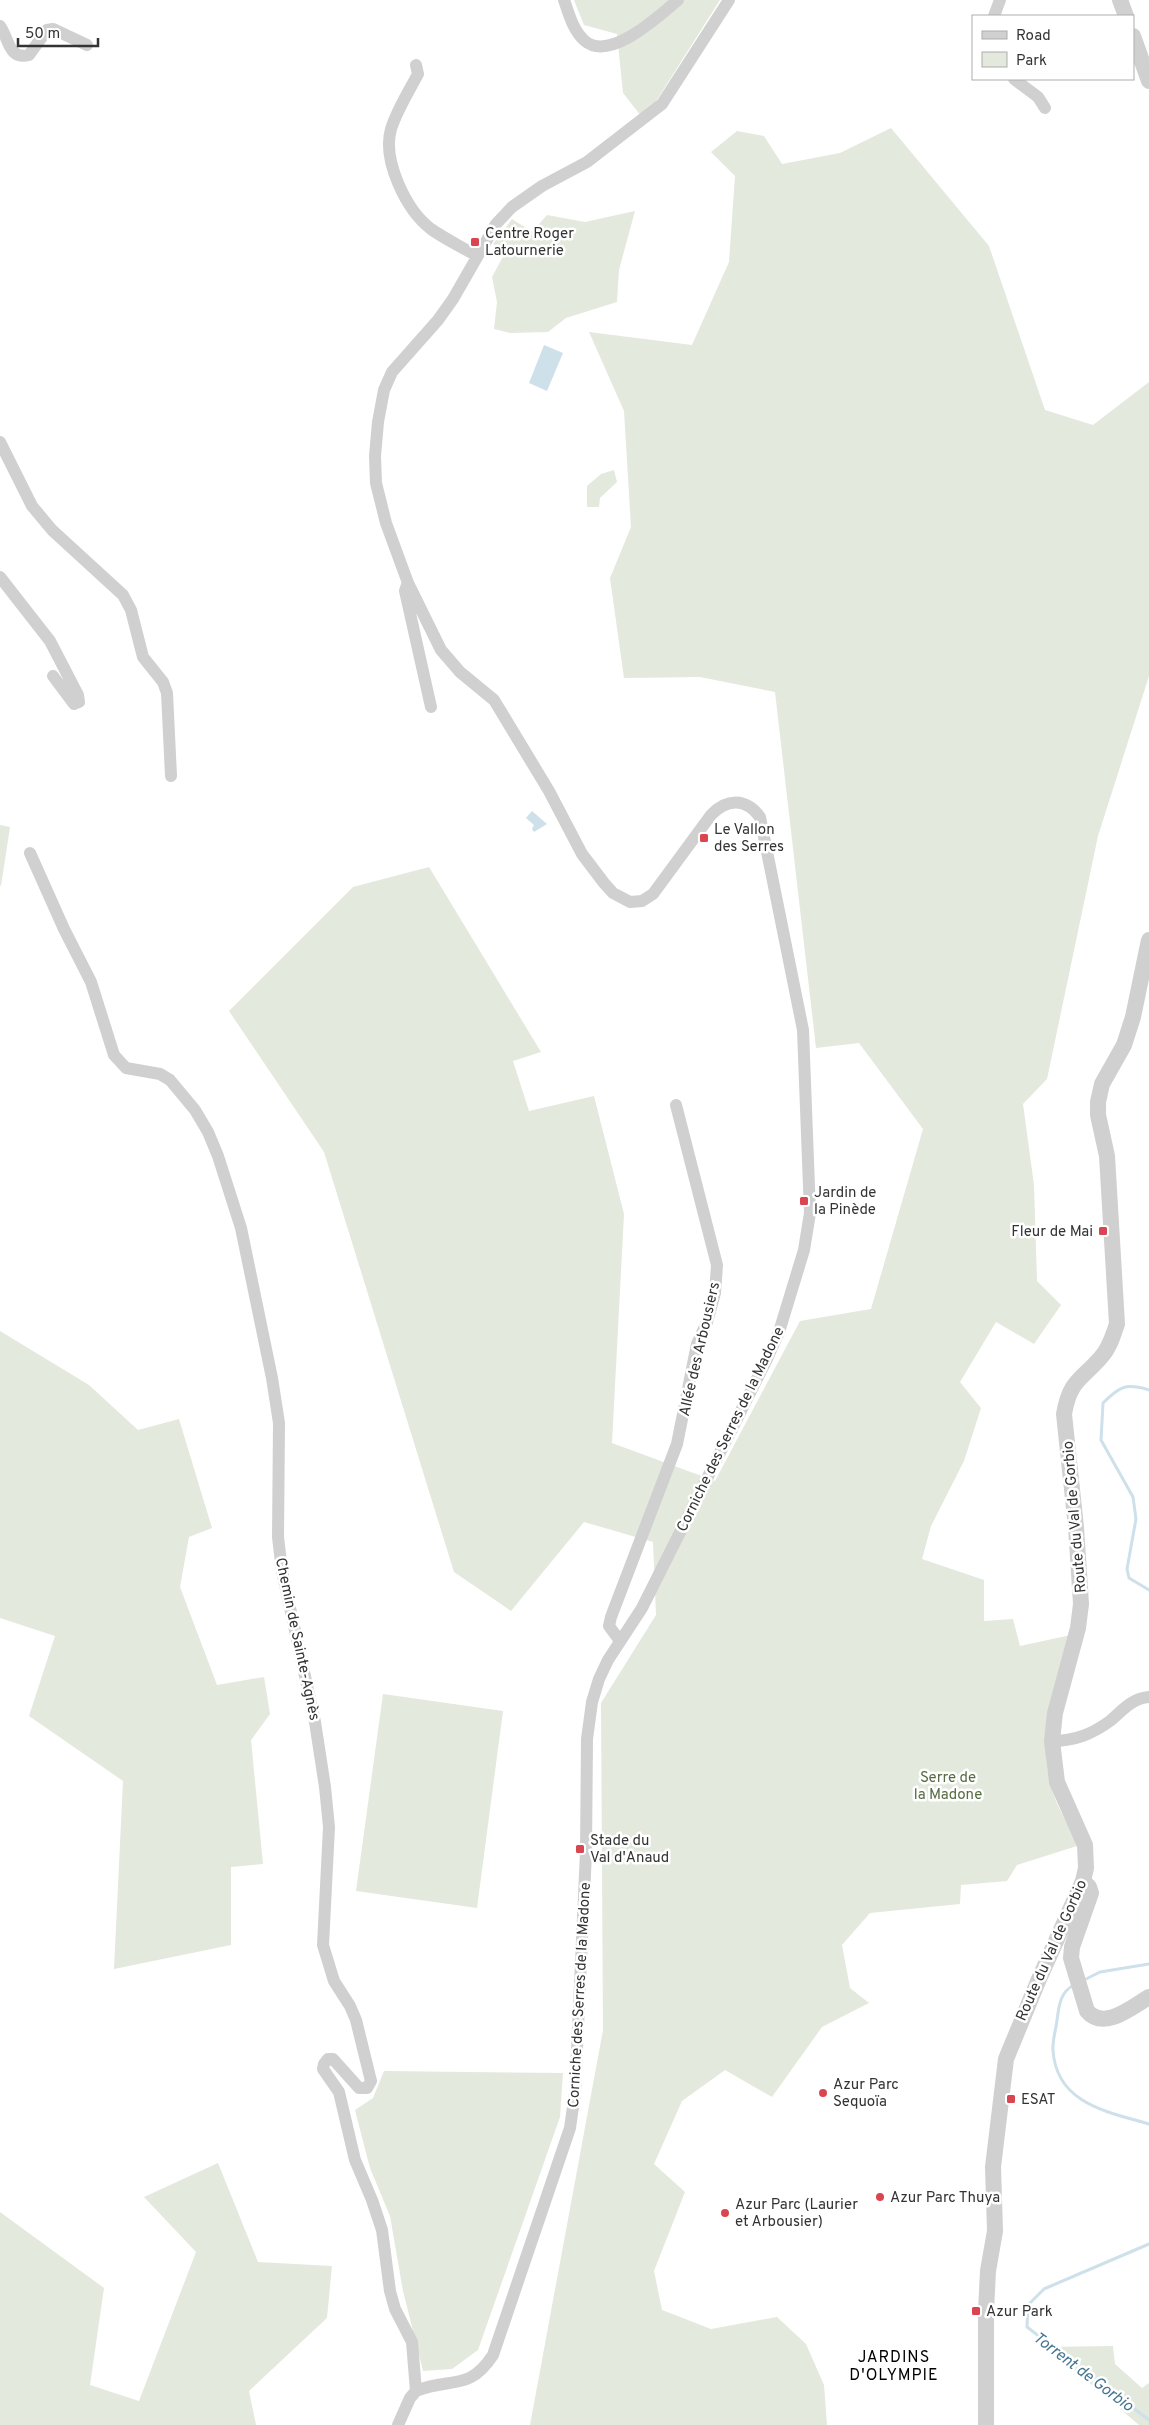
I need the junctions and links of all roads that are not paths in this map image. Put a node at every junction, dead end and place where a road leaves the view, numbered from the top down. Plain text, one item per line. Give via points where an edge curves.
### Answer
1 (564, 0) edge
2 (678, 0) edge
3 (729, 0) edge
4 (1000, 0) edge
5 (1120, 0) edge
6 (994, 15) edge
7 (1126, 15) edge
8 (0, 26) edge
9 (1134, 39) edge
10 (87, 45) dead end
11 (416, 65) dead end
12 (1015, 80) edge
13 (1149, 81) edge
14 (1044, 108) dead end
15 (477, 256) junction
16 (0, 442) edge
17 (0, 578) edge
18 (408, 583) junction
19 (53, 676) dead end
20 (431, 707) dead end
21 (170, 776) dead end
22 (30, 853) dead end
23 (1149, 940) edge
24 (676, 1105) dead end
25 (620, 1641) junction
26 (1149, 1696) edge
27 (1052, 1741) junction
28 (1083, 1881) junction
29 (1149, 1997) edge
30 (416, 2390) junction
31 (398, 2425) edge
32 (986, 2425) edge

1 - 2 street via 579,35 595,46 607,47 634,33
3 - 15 street, Corniche des Serres de la Madone via 662,104 588,162 542,186 512,208 496,224
4 - 6 street
5 - 7 street
8 - 10 street via 13,52 22,56 29,55 47,30 53,29
9 - 13 street
11 - 15 street via 418,74 391,129 389,151 392,169 422,221
12 - 14 street via 1038,97
15 - 18 street, Corniche des Serres de la Madone via 453,299 392,372 384,390 375,456 376,483 386,523
16 - 21 street via 32,506 52,530 123,594 131,610 143,656 163,682 167,693
17 - 19 street via 50,641 79,702 74,704
18 - 20 street via 405,592
18 - 25 street, Corniche des Serres de la Madone via 441,650 460,672 494,700 549,791 582,854 620,899 642,901 653,894 711,815 722,805 745,803 754,808 760,817 790,958 803,1030 810,1213 804,1250 779,1332 766,1362 642,1608
22 - 30 street, Chemin de Sainte-Agnès via 91,982 114,1055 126,1068 160,1074 170,1080 195,1110 218,1156 241,1228 279,1423 278,1537 282,1571 315,1722 325,1788 329,1827 323,1945 334,1981 356,2020 371,2082 367,2088 359,2088 333,2059 328,2059 323,2069 339,2092 354,2160 382,2230 395,2310 412,2342
23 - 27 street, Route du Val de Gorbio via 1133,1017 1124,1045 1102,1084 1098,1102 1107,1156 1116,1324 1108,1349 1080,1376 1067,1399 1064,1414 1081,1604 1078,1628 1055,1713
24 - 25 street, Allée des Arbousiers via 717,1265 715,1293 708,1322 697,1344 677,1444 611,1617 609,1626
25 - 30 street, Corniche des Serres de la Madone via 599,1679 587,1739 586,1862 570,2128 493,2355 486,2367 460,2382
26 - 27 street via 1131,1703 1088,1735
27 - 28 street, Route du Val de Gorbio via 1057,1782 1085,1845
28 - 29 street via 1090,1893 1072,1947 1075,1975 1088,2011 1099,2019 1113,2018
28 - 32 street, Route du Val de Gorbio via 1006,2059 993,2167 995,2231 986,2301
30 - 31 street

